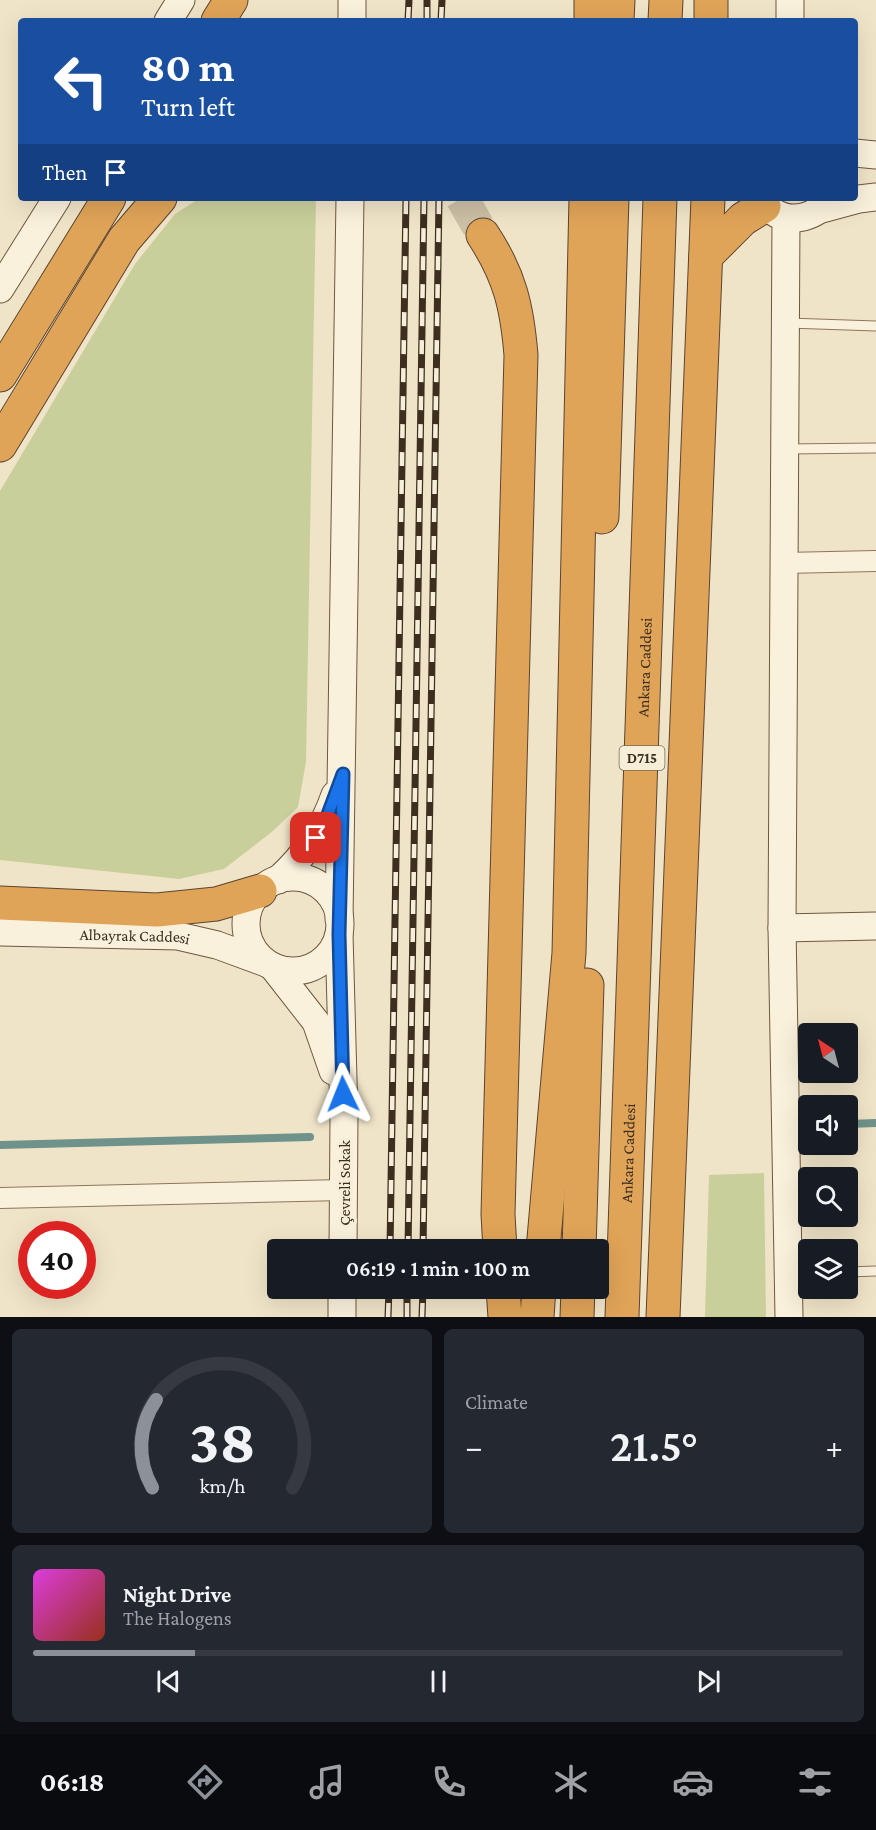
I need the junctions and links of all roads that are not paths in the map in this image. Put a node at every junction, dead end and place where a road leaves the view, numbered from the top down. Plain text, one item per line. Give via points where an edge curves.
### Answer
1 (181, 0) edge
2 (231, 0) edge
3 (352, 0) edge
4 (591, 0) edge
5 (618, 0) edge
6 (666, 0) edge
7 (711, 0) edge
8 (790, 0) edge
9 (170, 18) edge
10 (220, 18) edge
11 (352, 18) edge
12 (591, 18) edge
13 (617, 18) edge
14 (665, 18) edge
15 (711, 18) edge
16 (790, 18) edge
17 (858, 153) edge
18 (876, 155) edge
19 (876, 197) edge
20 (858, 200) edge
21 (55, 201) edge
22 (107, 201) edge
23 (157, 201) edge
24 (350, 201) edge
25 (586, 201) edge
26 (612, 201) edge
27 (660, 201) edge
28 (708, 201) edge
29 (849, 201) edge
30 (826, 203) edge
31 (770, 207) edge
32 (483, 235) tunnel mouth
33 (706, 256) junction
34 (0, 290) edge
35 (786, 323) junction
36 (876, 326) edge
37 (0, 375) edge
38 (0, 445) edge
39 (876, 448) edge
40 (785, 449) junction
41 (876, 561) edge
42 (784, 563) junction
43 (343, 774) junction
44 (269, 885) junction
45 (0, 903) edge
46 (876, 926) edge
47 (339, 927) junction
48 (782, 928) junction
49 (0, 932) edge
50 (636, 955) junction
51 (269, 965) junction
52 (344, 1116) junction
53 (344, 1190) junction
54 (0, 1198) edge
55 (343, 1239) edge
56 (499, 1239) edge
57 (544, 1239) edge
58 (579, 1239) edge
59 (876, 1271) edge
60 (858, 1272) edge
61 (798, 1273) edge
62 (342, 1299) edge
63 (504, 1299) edge
64 (539, 1299) edge
65 (578, 1299) edge
66 (342, 1317) edge
67 (505, 1317) edge
68 (537, 1317) edge
69 (577, 1317) edge
70 (622, 1317) edge
71 (663, 1317) edge
72 (789, 1317) edge

1 - 9 street
2 - 10 highway
3 - 11 street
4 - 12 highway
5 - 13 highway
6 - 14 highway
7 - 15 highway
8 - 16 street
17 - 18 street
19 - 20 street
21 - 34 street
22 - 37 highway
23 - 38 highway via 124,240
24 - 43 street
25 - 57 highway via 569,953
26 - 58 highway
27 - 50 highway, Ankara Caddesi / D715
28 - 33 highway
29 - 30 street
30 - 31 street via 799,219
31 - 33 highway via 743,219
31 - 35 street
32 - 56 highway via 511,288 521,355
33 - 71 highway
35 - 36 lane
35 - 40 street
39 - 40 lane
40 - 42 street
41 - 42 street
42 - 48 street
43 - 44 street via 323,828 296,864
43 - 47 street
44 - 45 highway via 216,904 167,909
44 - 47 street via 299,878 317,884 332,898
44 - 51 street via 248,910 246,932 255,952
46 - 48 street
47 - 51 street via 329,955 310,968 287,971
47 - 52 street
48 - 61 street
49 - 51 street, Albayrak Caddesi via 178,936 217,945
50 - 70 highway, Ankara Caddesi / D715
50 - 71 highway
51 - 52 street via 316,1022
52 - 53 street, Çevreli Sokak
53 - 54 street
53 - 55 street, Çevreli Sokak
59 - 60 lane
61 - 72 street
62 - 66 street
63 - 67 highway
64 - 68 highway
65 - 69 highway

